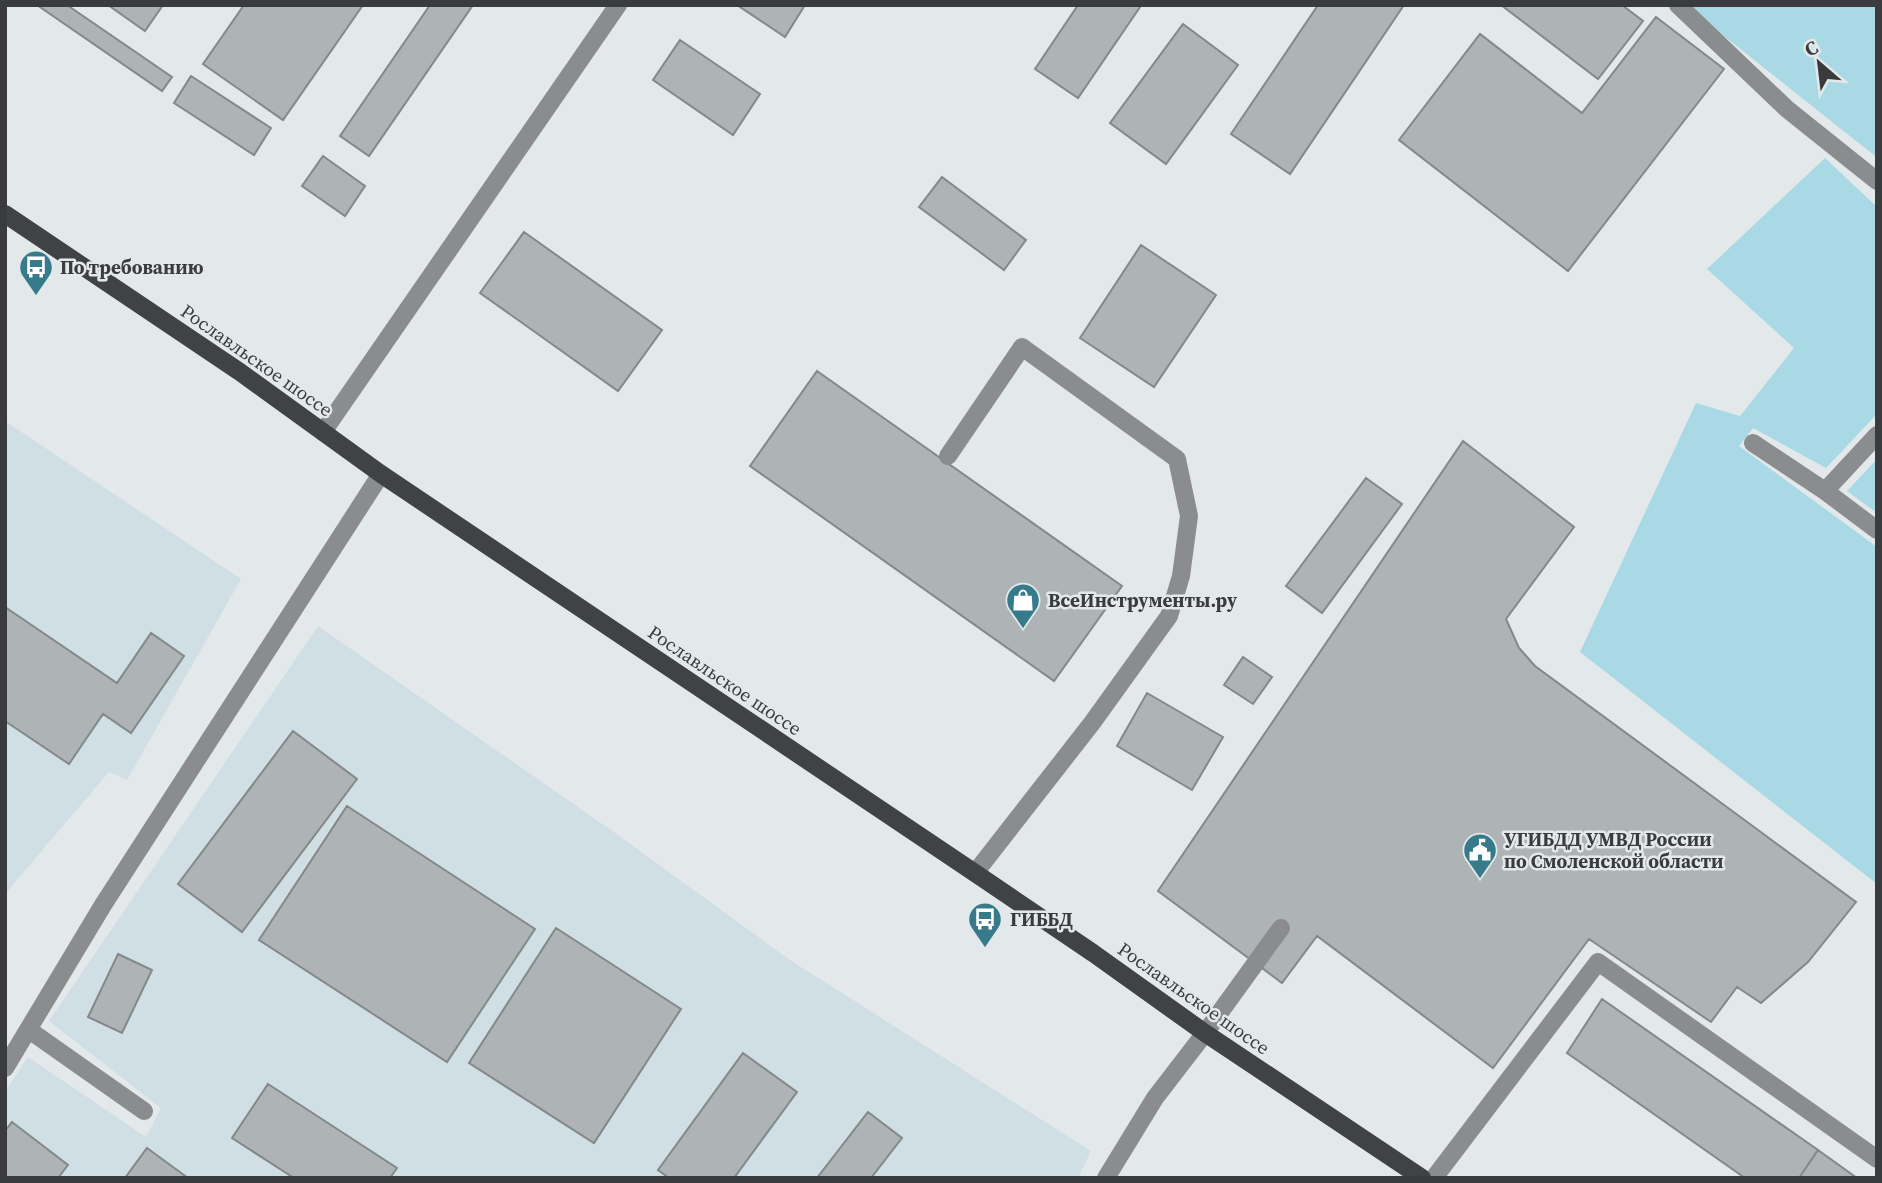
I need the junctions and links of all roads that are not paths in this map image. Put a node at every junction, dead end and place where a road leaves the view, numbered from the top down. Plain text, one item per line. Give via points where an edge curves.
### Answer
1 (618, 5) edge
2 (1678, 5) edge
3 (1877, 181) edge
4 (5, 214) edge
5 (323, 432) junction
6 (1877, 435) edge
7 (1754, 443) dead end
8 (948, 456) dead end
9 (381, 474) junction
10 (1825, 491) junction
11 (1877, 530) edge
12 (975, 873) junction
13 (1280, 928) dead end
14 (29, 1030) junction
15 (1205, 1033) junction
16 (5, 1068) edge
17 (144, 1111) dead end
18 (1877, 1159) edge
19 (1106, 1178) edge
20 (1422, 1178) edge
21 (1434, 1178) edge

1 - 5 lane
2 - 3 lane via 1787,109
4 - 5 main road, Рославльское шоссе
5 - 9 main road, Рославльское шоссе
6 - 10 lane
7 - 10 lane
8 - 12 lane via 1022,347 1177,459 1189,516 1170,616
9 - 12 main road, Рославльское шоссе
9 - 14 lane via 103,905
10 - 11 lane
12 - 15 main road, Рославльское шоссе
13 - 15 lane
14 - 16 lane
14 - 17 lane
15 - 19 lane via 1155,1098
15 - 20 main road, Рославльское шоссе
18 - 21 lane via 1598,962

